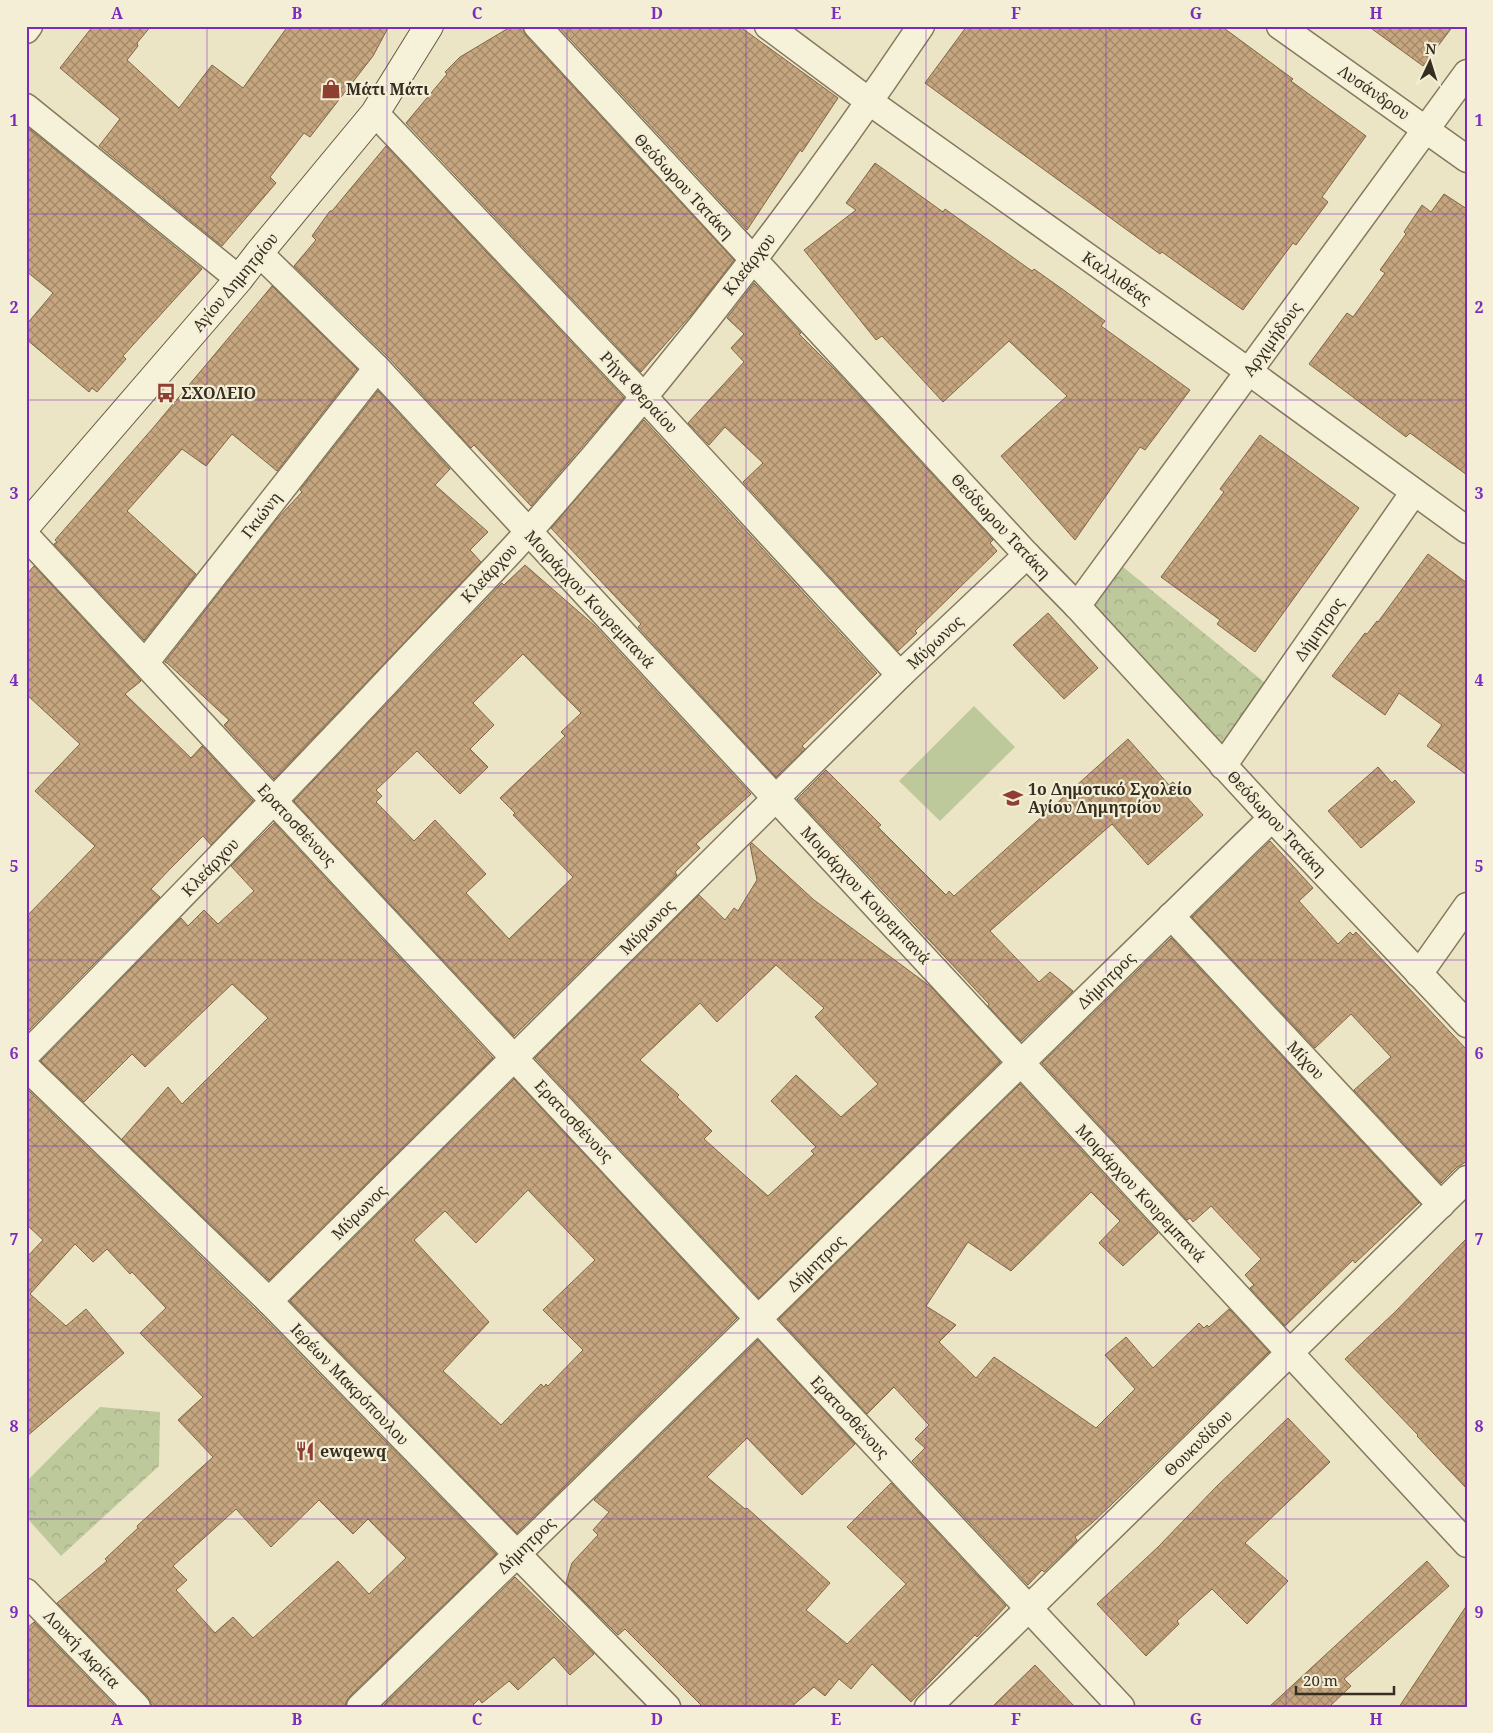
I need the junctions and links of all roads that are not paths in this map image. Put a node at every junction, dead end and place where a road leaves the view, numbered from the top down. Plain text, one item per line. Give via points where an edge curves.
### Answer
1 (29, 26) edge
2 (429, 26) edge
3 (537, 26) edge
4 (768, 26) edge
5 (921, 26) edge
6 (1280, 26) edge
7 (26, 30) edge
8 (1467, 72) edge
9 (870, 102) junction
10 (26, 107) edge
11 (376, 113) junction
12 (1425, 129) junction
13 (1467, 159) edge
14 (259, 253) junction
15 (753, 260) junction
16 (239, 279) junction
17 (376, 368) junction
18 (1248, 371) junction
19 (644, 397) junction
20 (1414, 492) junction
21 (26, 526) edge
22 (1467, 530) edge
23 (528, 532) junction
24 (26, 536) edge
25 (1027, 555) junction
26 (1077, 606) junction
27 (145, 663) junction
28 (900, 675) junction
29 (1223, 766) junction
30 (775, 798) junction
31 (274, 801) junction
32 (1272, 818) junction
33 (1467, 906) edge
34 (1171, 916) junction
35 (1419, 974) junction
36 (1467, 1024) edge
37 (26, 1055) edge
38 (515, 1058) junction
39 (1021, 1063) junction
40 (26, 1068) edge
41 (1467, 1179) edge
42 (1440, 1205) junction
43 (269, 1301) junction
44 (758, 1318) junction
45 (1290, 1353) junction
46 (1467, 1544) edge
47 (517, 1554) junction
48 (29, 1600) edge
49 (1029, 1608) junction
50 (137, 1707) edge
51 (360, 1707) edge
52 (667, 1707) edge
53 (928, 1707) edge
54 (1121, 1707) edge

1 - 7 street
2 - 11 main road, Αγίου Δημητρίου
3 - 15 street, Θεόδωρου Τατάκη
4 - 9 street, Καλλιθέας
5 - 9 street, Κλεάρχου
6 - 12 street, Λυσάνδρου
8 - 12 street, Αρχιμήδους
9 - 15 street, Κλεάρχου
9 - 18 street, Καλλιθέας
10 - 16 street
11 - 14 main road, Αγίου Δημητρίου
11 - 19 street, Ρήγα Φεραίου
12 - 13 street, Λυσάνδρου
12 - 18 street, Αρχιμήδους
14 - 16 main road, Αγίου Δημητρίου
14 - 17 street, Μοιράρχου Κουρεμπανά
15 - 19 street, Κλεάρχου
15 - 25 street, Θεόδωρου Τατάκη
16 - 21 main road, Αγίου Δημητρίου
17 - 23 street, Μοιράρχου Κουρεμπανά
17 - 27 street, Γκιώνη
18 - 20 street, Καλλιθέας
18 - 26 street, Αρχιμήδους
19 - 23 street, Κλεάρχου
19 - 28 street, Ρήγα Φεραίου
20 - 22 street, Καλλιθέας
20 - 29 street, Δήμητρος
23 - 30 street, Μοιράρχου Κουρεμπανά
23 - 31 street, Κλεάρχου
24 - 27 street, Ερατοσθένους
25 - 26 street, Θεόδωρου Τατάκη
25 - 28 street, Μύρωνος
26 - 29 street, Θεόδωρου Τατάκη
27 - 31 street, Ερατοσθένους
28 - 30 street, Μύρωνος
29 - 32 street, Θεόδωρου Τατάκη
30 - 38 street, Μύρωνος
30 - 39 street, Μοιράρχου Κουρεμπανά
31 - 37 street, Κλεάρχου
31 - 38 street, Ερατοσθένους
32 - 34 street, Δήμητρος
32 - 35 street, Θεόδωρου Τατάκη
33 - 35 street
34 - 39 street, Δήμητρος
34 - 42 street, Μίχου
35 - 36 street, Θεόδωρου Τατάκη
38 - 43 street, Μύρωνος
38 - 44 street, Ερατοσθένους
39 - 44 street, Δήμητρος
39 - 45 street, Μοιράρχου Κουρεμπανά
40 - 43 street, Ιερέων Μακρόπουλου
41 - 42 street, Θουκυδίδου
42 - 45 street, Θουκυδίδου
43 - 47 street, Ιερέων Μακρόπουλου
44 - 47 street, Δήμητρος
44 - 49 street, Ερατοσθένους
45 - 46 street, Μοιράρχου Κουρεμπανά
45 - 49 street, Θουκυδίδου
47 - 51 street, Δήμητρος
47 - 52 street, Ιερέων Μακρόπουλου
48 - 50 street, Λουκή Ακρίτα
49 - 53 street, Θουκυδίδου
49 - 54 street, Ερατοσθένους

